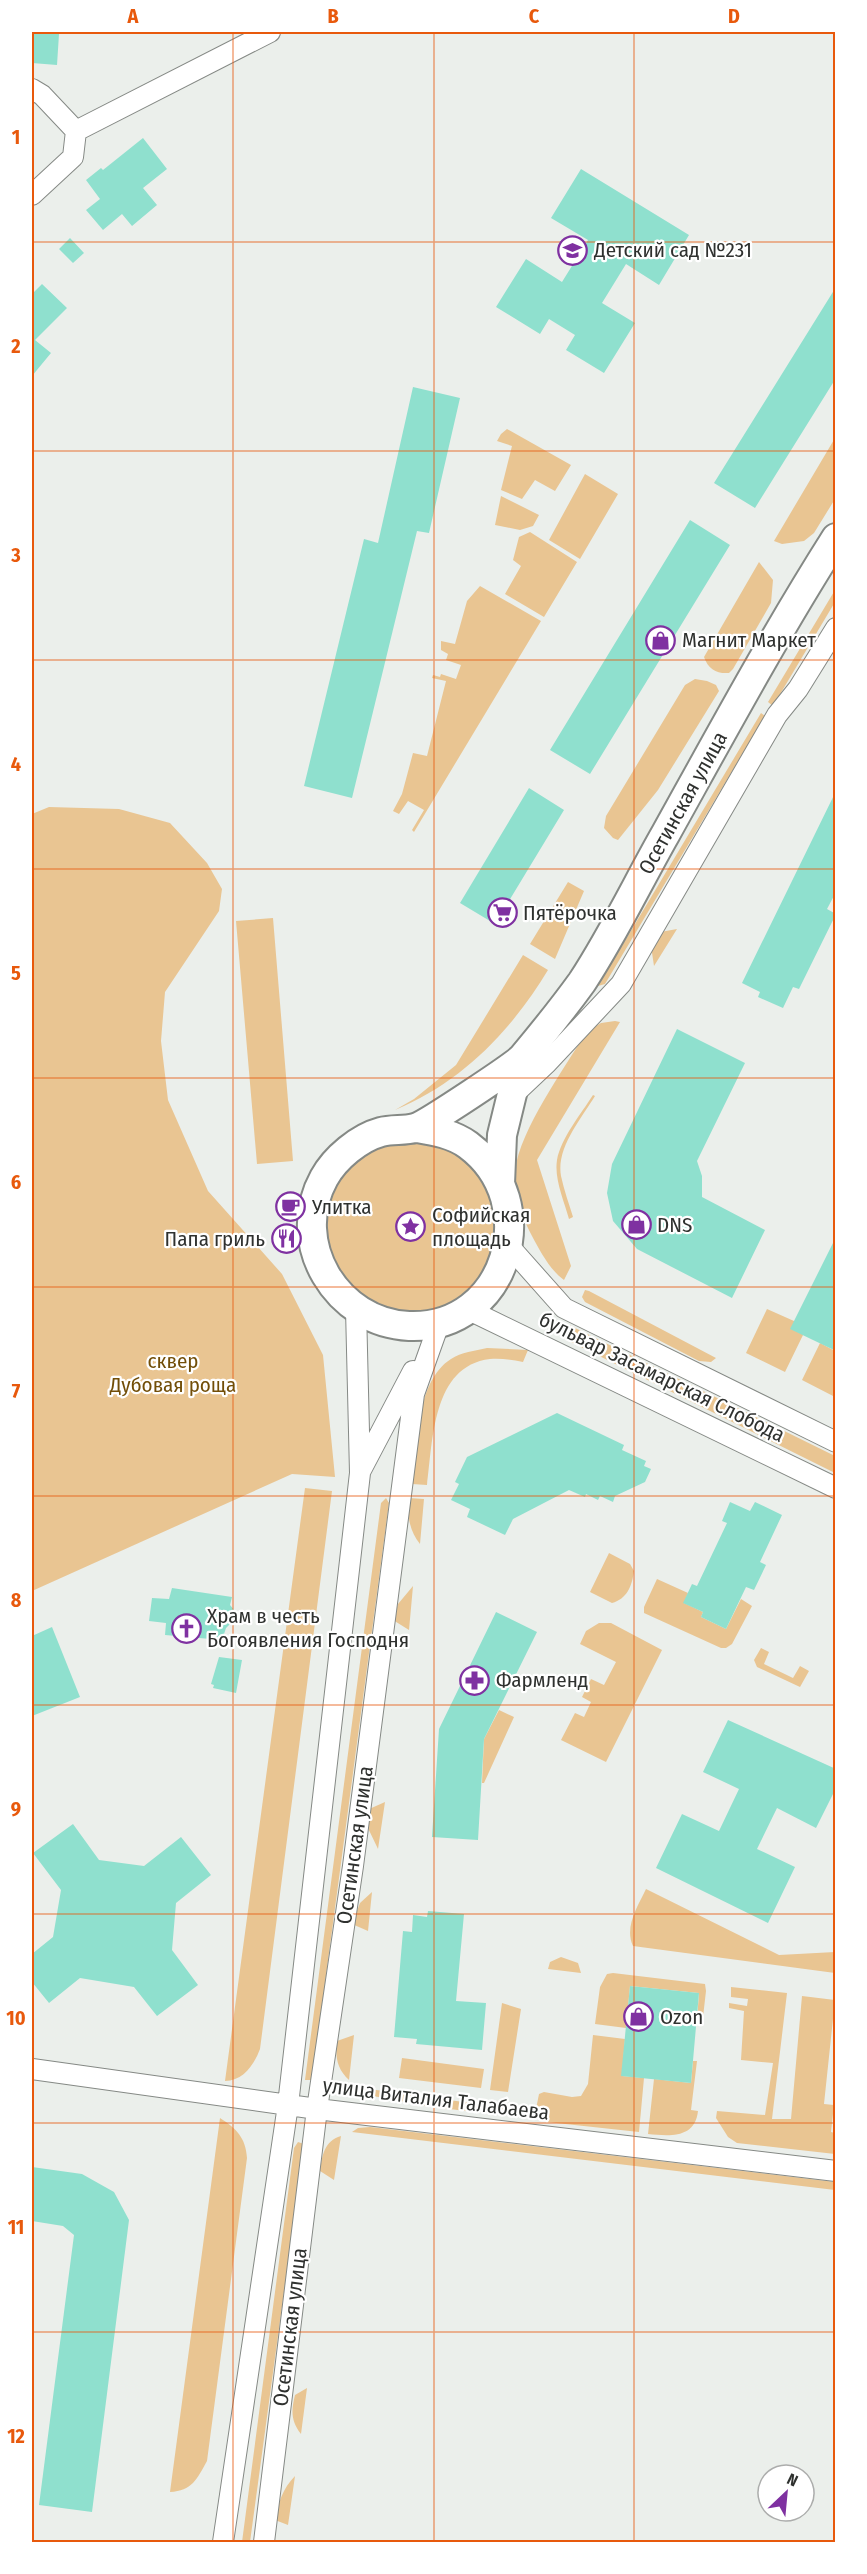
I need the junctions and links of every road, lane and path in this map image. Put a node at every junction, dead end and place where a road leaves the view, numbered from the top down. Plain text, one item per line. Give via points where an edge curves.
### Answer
1 (270, 32) edge
2 (32, 89) edge
3 (76, 131) junction
4 (32, 195) edge
5 (836, 538) edge
6 (836, 628) edge
7 (520, 1061) junction
8 (512, 1096) junction
9 (417, 1128) junction
10 (501, 1184) junction
11 (508, 1245) junction
12 (356, 1309) junction
13 (467, 1309) junction
14 (440, 1322) junction
15 (836, 1442) edge
16 (360, 1473) junction
17 (836, 1488) edge
18 (32, 2069) edge
19 (288, 2105) junction
20 (317, 2109) junction
21 (836, 2171) edge
22 (223, 2542) edge
23 (264, 2542) edge

1 - 3 street
2 - 3 street
3 - 4 street via 73,157
5 - 7 street, Осетинская улица via 585,975
6 - 8 street, Осетинская улица via 777,715 621,984
7 - 8 street, Осетинская улица
7 - 9 street, Осетинская улица
8 - 10 street, Осетинская улица via 502,1135
9 - 10 street via 443,1133 466,1144 486,1162
9 - 12 street via 380,1132 348,1149 324,1178 312,1213 314,1250 325,1275
10 - 11 street via 510,1214
11 - 13 street via 501,1270
11 - 15 street, бульвар Засамарская Слобода via 564,1308
12 - 14 street via 382,1322 411,1326
12 - 16 street, Осетинская улица
13 - 14 street
13 - 17 street, бульвар Засамарская Слобода
14 - 16 street, Осетинская улица
14 - 20 street, Осетинская улица via 414,1394 353,1866
16 - 19 street, Осетинская улица
18 - 19 street, улица Виталия Талабаева
19 - 20 street, улица Виталия Талабаева
19 - 22 street, Осетинская улица
20 - 21 street, улица Виталия Талабаева
20 - 23 street, Осетинская улица

